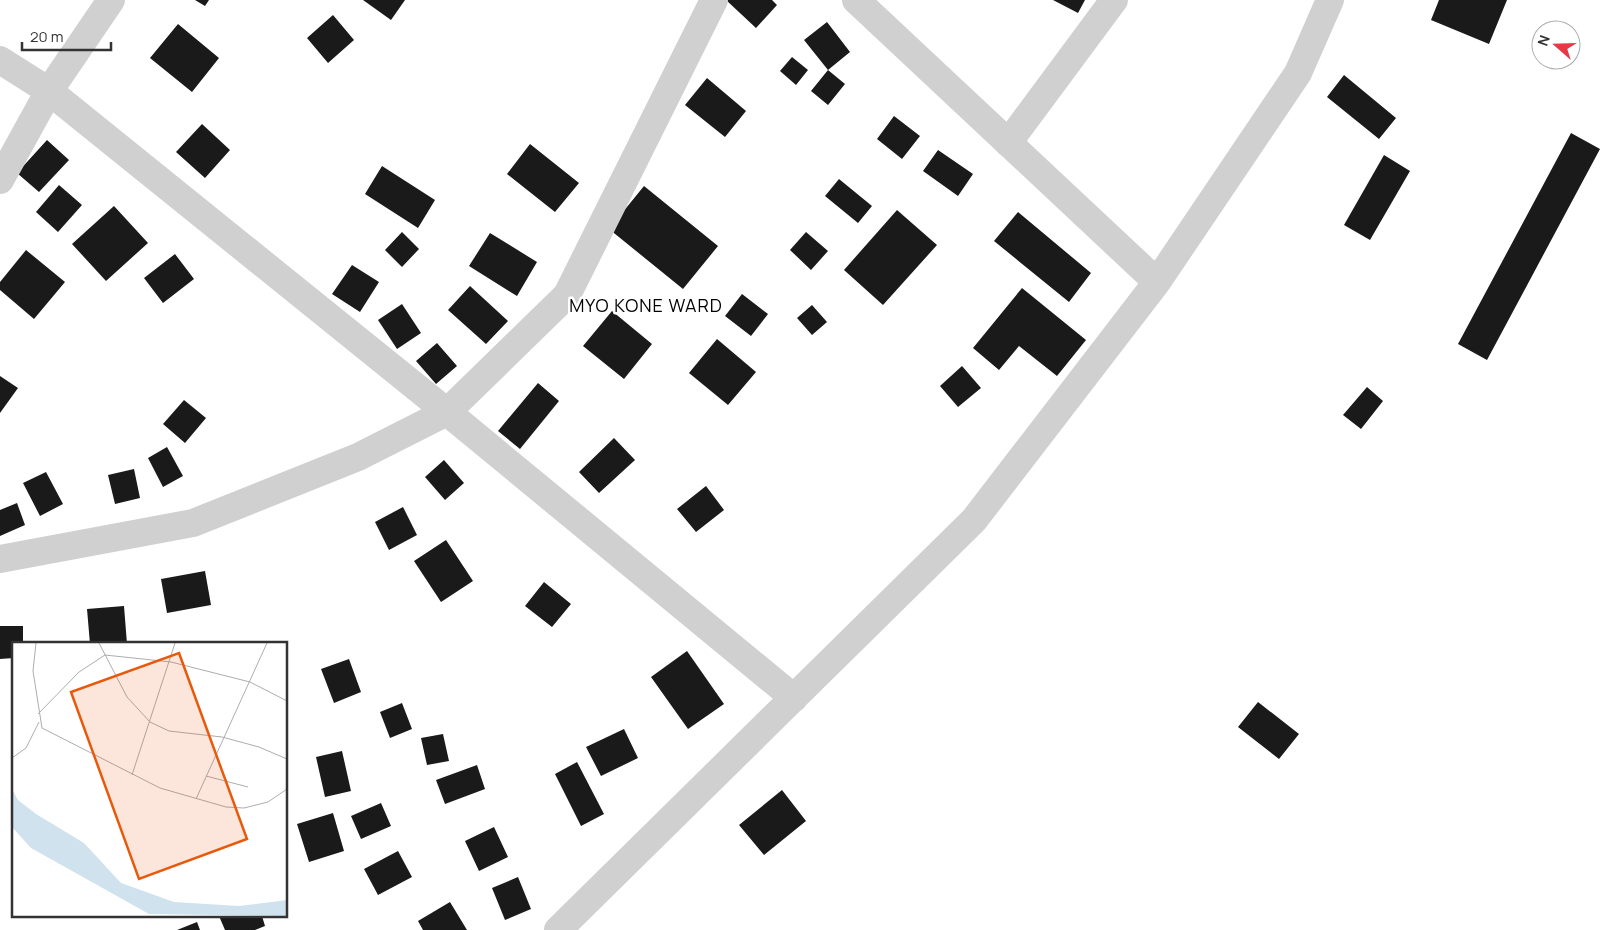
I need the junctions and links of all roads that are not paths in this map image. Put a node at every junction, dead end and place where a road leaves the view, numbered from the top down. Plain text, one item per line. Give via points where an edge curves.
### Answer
1 (111, 0) edge
2 (714, 0) edge
3 (856, 0) edge
4 (1114, 0) edge
5 (1330, 0) edge
6 (0, 60) edge
7 (49, 91) junction
8 (1008, 143) junction
9 (0, 180) edge
10 (1156, 282) junction
11 (447, 412) junction
12 (0, 559) edge
13 (794, 698) junction
14 (558, 930) edge

1 - 7 street
2 - 11 street via 567,295
3 - 8 street
4 - 8 street
5 - 10 street via 1298,73
6 - 7 street
7 - 9 street
7 - 11 street
8 - 10 street
10 - 13 street via 974,520
11 - 12 street via 358,456 192,524
11 - 13 street
13 - 14 street

